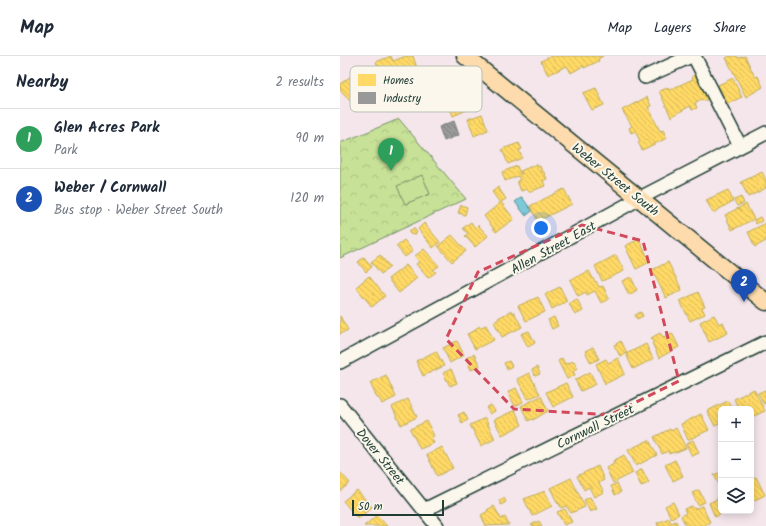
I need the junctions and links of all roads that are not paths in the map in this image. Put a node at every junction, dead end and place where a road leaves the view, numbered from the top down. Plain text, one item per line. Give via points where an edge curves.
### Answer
1 (465, 56) edge
2 (691, 56) edge
3 (694, 56) edge
4 (702, 56) edge
5 (477, 66) edge
6 (482, 70) edge
7 (646, 77) dead end
8 (717, 101) junction
9 (766, 133) edge
10 (740, 146) junction
11 (640, 198) junction
12 (766, 302) edge
13 (766, 342) edge
14 (340, 362) edge
15 (340, 405) edge
16 (424, 510) junction
17 (437, 526) edge

1 - 5 main road, Weber Street South
2 - 7 street
3 - 8 street
4 - 8 street via 716,85
6 - 11 main road, Weber Street South
8 - 10 street
9 - 10 street, Allen Street East
10 - 11 street, Allen Street East
11 - 12 main road, Weber Street South
11 - 14 street, Allen Street East
13 - 16 street, Cornwall Street
15 - 16 street, Dover Street
16 - 17 street, Dover Street

